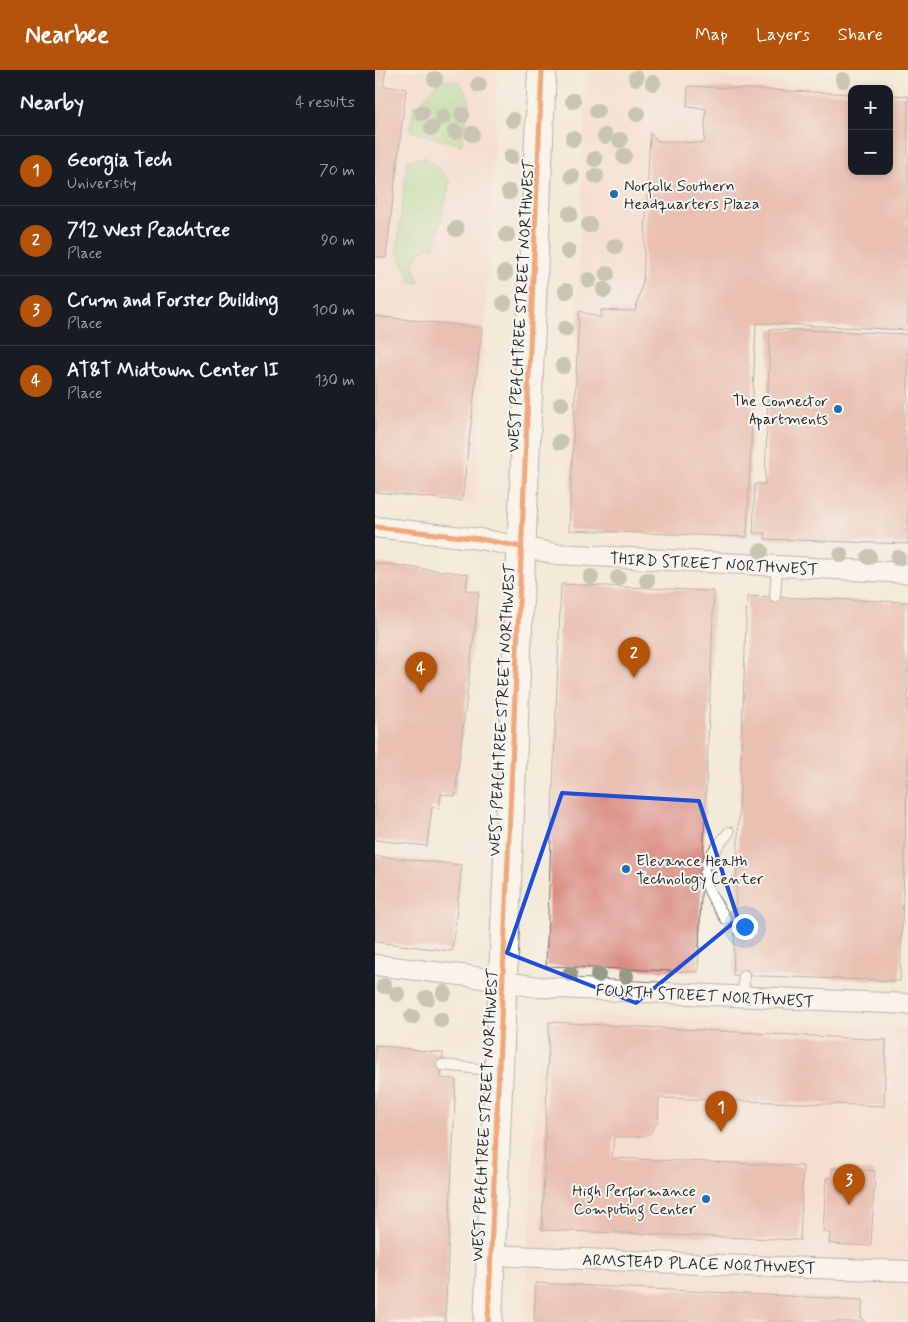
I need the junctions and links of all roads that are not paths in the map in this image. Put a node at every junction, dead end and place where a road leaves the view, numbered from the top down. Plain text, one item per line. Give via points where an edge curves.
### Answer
1 (542, 70) edge
2 (375, 527) edge
3 (521, 547) junction
4 (777, 567) junction
5 (908, 574) edge
6 (775, 597) dead end
7 (729, 832) dead end
8 (726, 919) dead end
9 (375, 965) edge
10 (744, 975) dead end
11 (503, 982) junction
12 (743, 997) junction
13 (908, 1004) edge
14 (442, 1065) dead end
15 (499, 1071) junction
16 (490, 1255) junction
17 (908, 1271) edge
18 (487, 1322) edge

1 - 3 main road, WEST PEACHTREE STREET NORTHWEST
2 - 3 street, THIRD STREET NORTHWEST
3 - 4 street, THIRD STREET NORTHWEST via 557,554
3 - 11 main road, WEST PEACHTREE STREET NORTHWEST
4 - 5 street, THIRD STREET NORTHWEST
4 - 6 lane
7 - 8 lane via 708,859 705,869 709,891
9 - 11 street, FOURTH STREET NORTHWEST
10 - 12 lane
11 - 12 street, FOURTH STREET NORTHWEST via 538,987
11 - 15 main road, WEST PEACHTREE STREET NORTHWEST
12 - 13 street, FOURTH STREET NORTHWEST
14 - 15 lane
15 - 16 main road, WEST PEACHTREE STREET NORTHWEST
16 - 17 street, ARMSTEAD PLACE NORTHWEST
16 - 18 main road, WEST PEACHTREE STREET NORTHWEST

